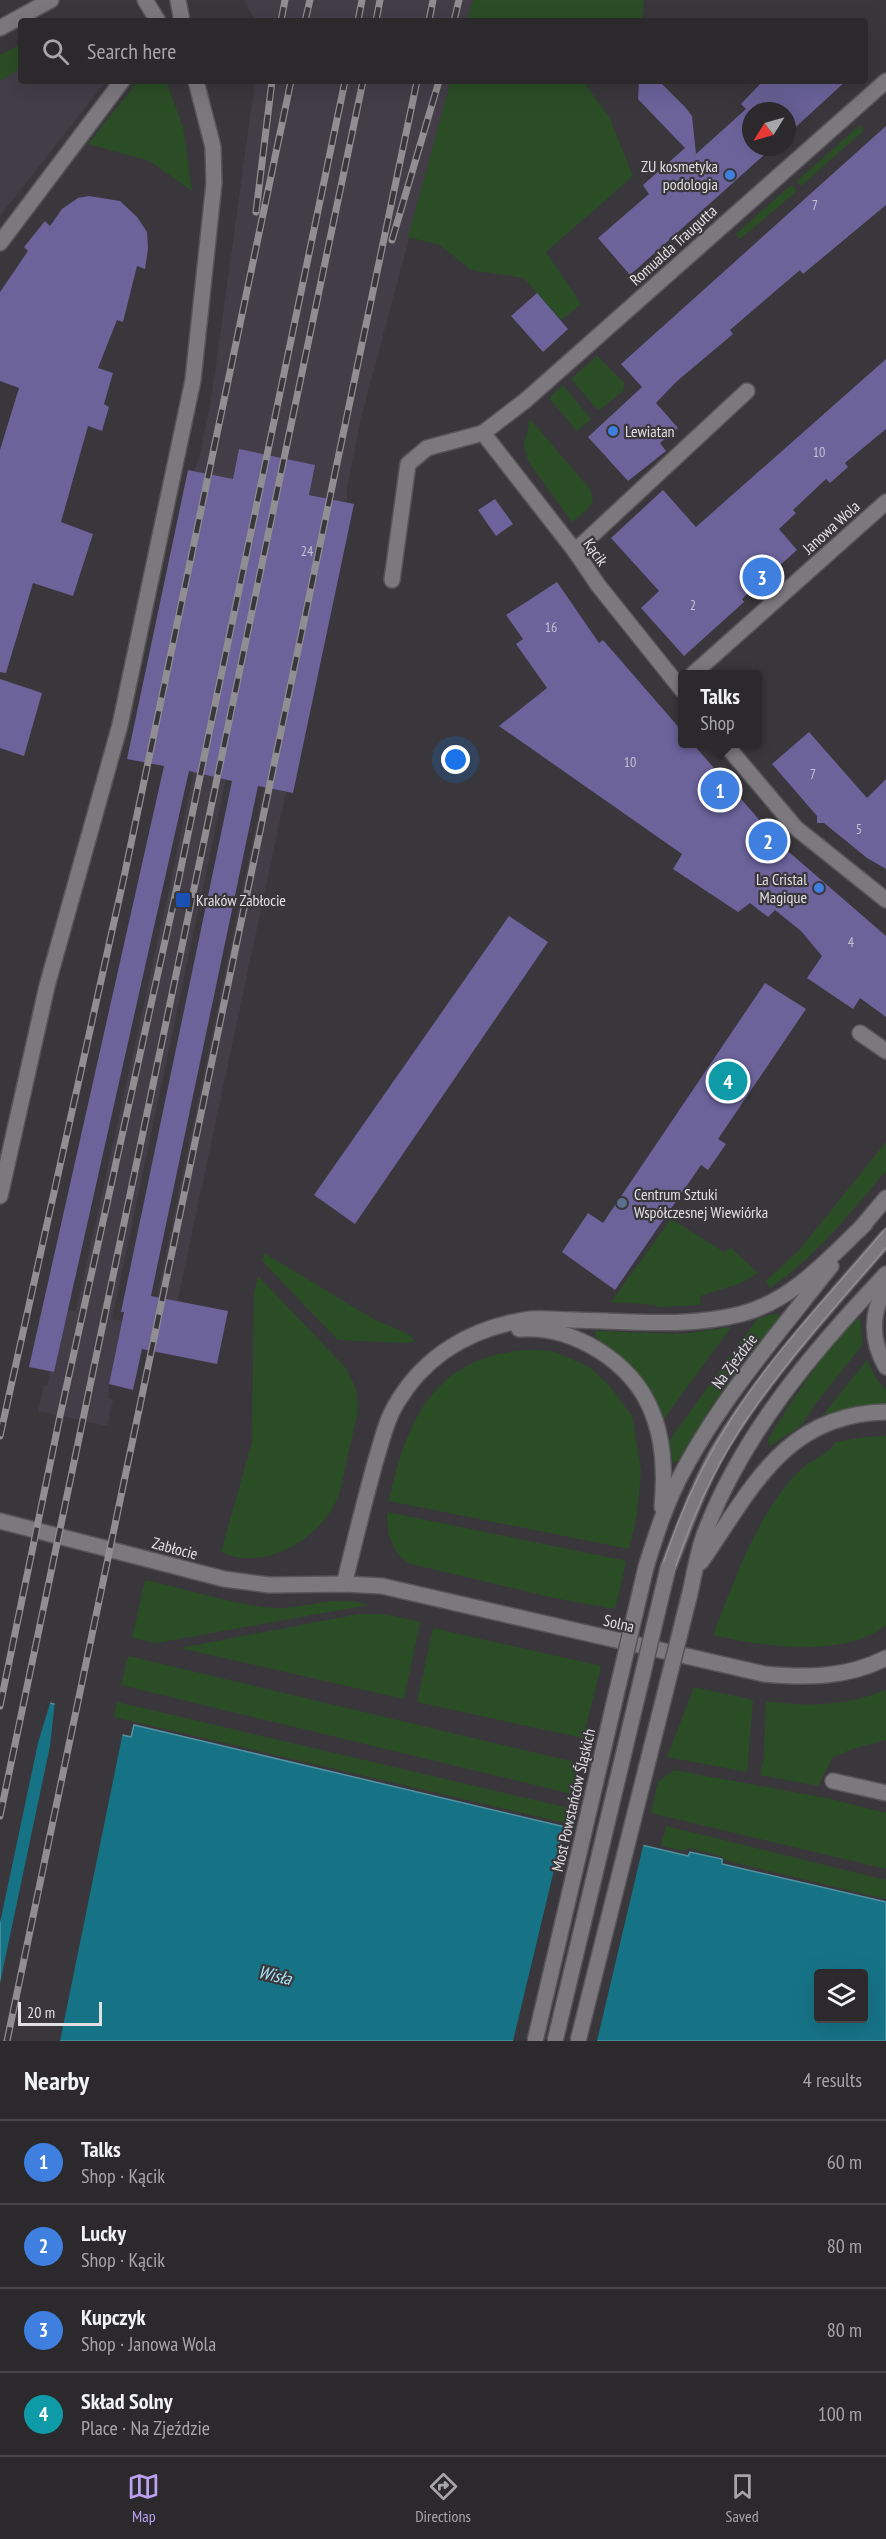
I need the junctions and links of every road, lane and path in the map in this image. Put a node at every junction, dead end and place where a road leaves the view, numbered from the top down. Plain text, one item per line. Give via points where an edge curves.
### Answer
1 (50, 0) edge
2 (145, 0) edge
3 (177, 0) edge
4 (156, 18) edge
5 (181, 18) edge
6 (0, 28) edge
7 (886, 81) edge
8 (120, 84) edge
9 (197, 84) edge
10 (0, 243) edge
11 (747, 391) dead end
12 (483, 433) junction
13 (886, 502) edge
14 (574, 551) junction
15 (392, 580) dead end
16 (699, 670) edge
17 (678, 682) edge
18 (728, 748) edge
19 (886, 900) edge
20 (860, 1033) dead end
21 (886, 1051) edge
22 (0, 1196) edge
23 (886, 1198) edge
24 (865, 1224) junction
25 (886, 1238) edge
26 (886, 1274) edge
27 (886, 1288) edge
28 (483, 1332) junction
29 (886, 1367) edge
30 (886, 1412) edge
31 (0, 1521) edge
32 (660, 1523) junction
33 (646, 1567) joint
34 (696, 1570) junction
35 (344, 1584) junction
36 (886, 1658) edge
37 (833, 1781) dead end
38 (886, 1793) edge
39 (535, 2041) edge
40 (555, 2041) edge
41 (578, 2041) edge

1 - 6 street
2 - 4 street
3 - 5 street
7 - 12 street, Romualda Traugutta via 535,392
8 - 10 street
9 - 22 street via 213,147 214,183 193,380 120,725 47,986
11 - 14 street
12 - 14 street, Kącik
12 - 15 street via 427,448 408,464
13 - 16 street, Janowa Wola
14 - 17 street, Kącik
18 - 19 street via 796,828
20 - 21 street
23 - 24 street, Na Zjeździe
24 - 28 street via 802,1282 759,1308 741,1314 649,1323 524,1320
24 - 32 street, Na Zjeździe via 722,1408 678,1482
25 - 40 street, bridge via 749,1404 718,1452 697,1496 668,1568
26 - 34 street via 805,1365 750,1441 717,1503
27 - 29 street via 873,1320
28 - 32 street via 525,1329 558,1333 580,1339 623,1370 644,1396 660,1439 664,1491
28 - 35 street via 455,1343 433,1358 398,1400 387,1422 364,1500
30 - 34 street via 832,1420 780,1454 759,1476
31 - 35 street, Zabłocie via 224,1579 286,1586
32 - 33 street, Na Zjeździe
33 - 39 street, Most Powstańców Śląskich, bridge
34 - 41 street, bridge
35 - 36 street, Solna via 382,1586 764,1674 838,1674
37 - 38 street

